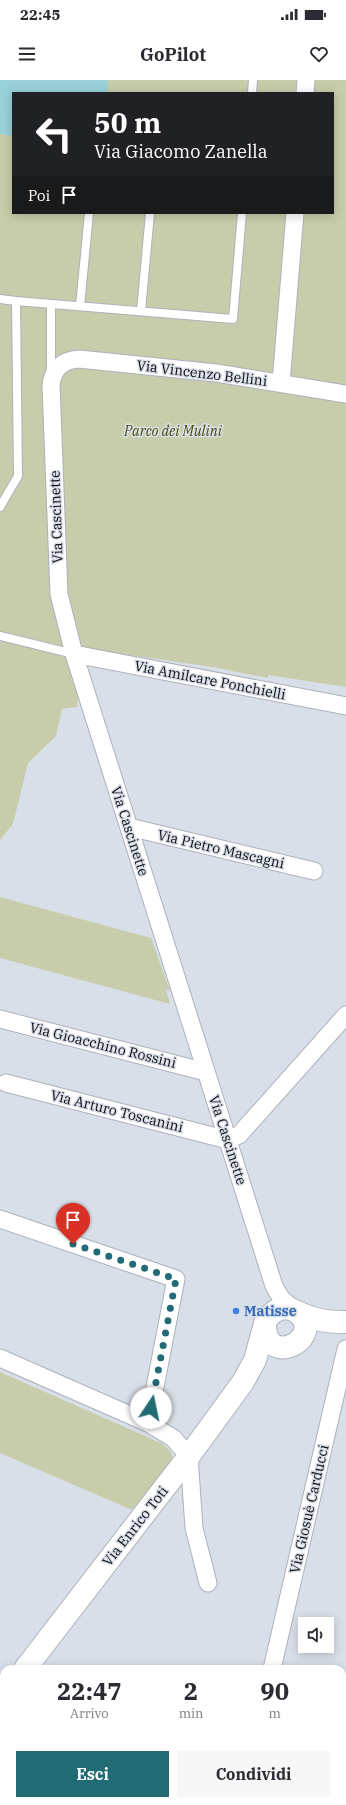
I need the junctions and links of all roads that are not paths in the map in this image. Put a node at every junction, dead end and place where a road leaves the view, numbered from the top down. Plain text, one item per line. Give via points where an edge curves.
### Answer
1 (253, 80) edge
2 (306, 80) edge
3 (252, 92) edge
4 (305, 92) edge
5 (89, 214) edge
6 (150, 214) edge
7 (242, 214) edge
8 (295, 214) edge
9 (0, 299) edge
10 (16, 301) junction
11 (51, 304) junction
12 (80, 306) junction
13 (141, 311) junction
14 (59, 366) joint
15 (281, 384) junction
16 (51, 385) junction
17 (346, 394) edge
18 (0, 507) edge
19 (0, 636) edge
20 (74, 654) junction
21 (346, 706) edge
22 (129, 827) junction
23 (314, 871) dead end
24 (346, 1015) edge
25 (0, 1019) edge
26 (206, 1072) junction
27 (6, 1083) dead end
28 (228, 1140) junction
29 (0, 1219) edge
30 (274, 1286) junction
31 (295, 1311) junction
32 (266, 1323) junction
33 (346, 1323) edge
34 (296, 1344) junction
35 (346, 1350) edge
36 (0, 1358) edge
37 (243, 1382) junction
38 (148, 1423) junction
39 (188, 1456) junction
40 (208, 1583) dead end
41 (28, 1665) edge
42 (273, 1665) edge

1 - 3 lane
2 - 4 street
5 - 12 lane
6 - 13 lane
7 - 13 lane via 233,319
8 - 15 street
9 - 10 lane
10 - 11 lane
10 - 18 lane via 18,476
11 - 12 lane
11 - 16 lane
12 - 13 lane
14 - 15 street, Via Vincenzo Bellini via 79,359 216,373
14 - 16 street, Via Cascinette
15 - 17 street, Via Vincenzo Bellini
16 - 20 street, Via Cascinette via 59,594
19 - 20 lane
20 - 21 street, Via Amilcare Ponchielli
20 - 22 street, Via Cascinette
22 - 23 street, Via Pietro Mascagni
22 - 26 street, Via Cascinette
24 - 28 street via 240,1135
25 - 26 street, Via Gioacchino Rossini
26 - 28 street, Via Cascinette
27 - 28 street, Via Arturo Toscanini
28 - 30 street, Via Cascinette
29 - 38 street via 176,1279
30 - 31 street, Via Cascinette via 283,1301
30 - 32 street, Via Cascinette via 275,1299
31 - 32 street, Via Enrico Toti via 281,1308 270,1314
31 - 33 street, Via Enrico Toti via 314,1320
31 - 34 street via 303,1320 304,1327 304,1333
32 - 34 street via 265,1332 272,1343 283,1348
32 - 37 street, Via Enrico Toti via 256,1360
33 - 34 street, Via Enrico Toti
34 - 37 street, Via Enrico Toti via 274,1355
35 - 42 street, Via Giosuè Carducci
36 - 38 street
37 - 39 street, Via Enrico Toti
38 - 39 street via 173,1438
39 - 40 street via 194,1528
39 - 41 street, Via Enrico Toti

